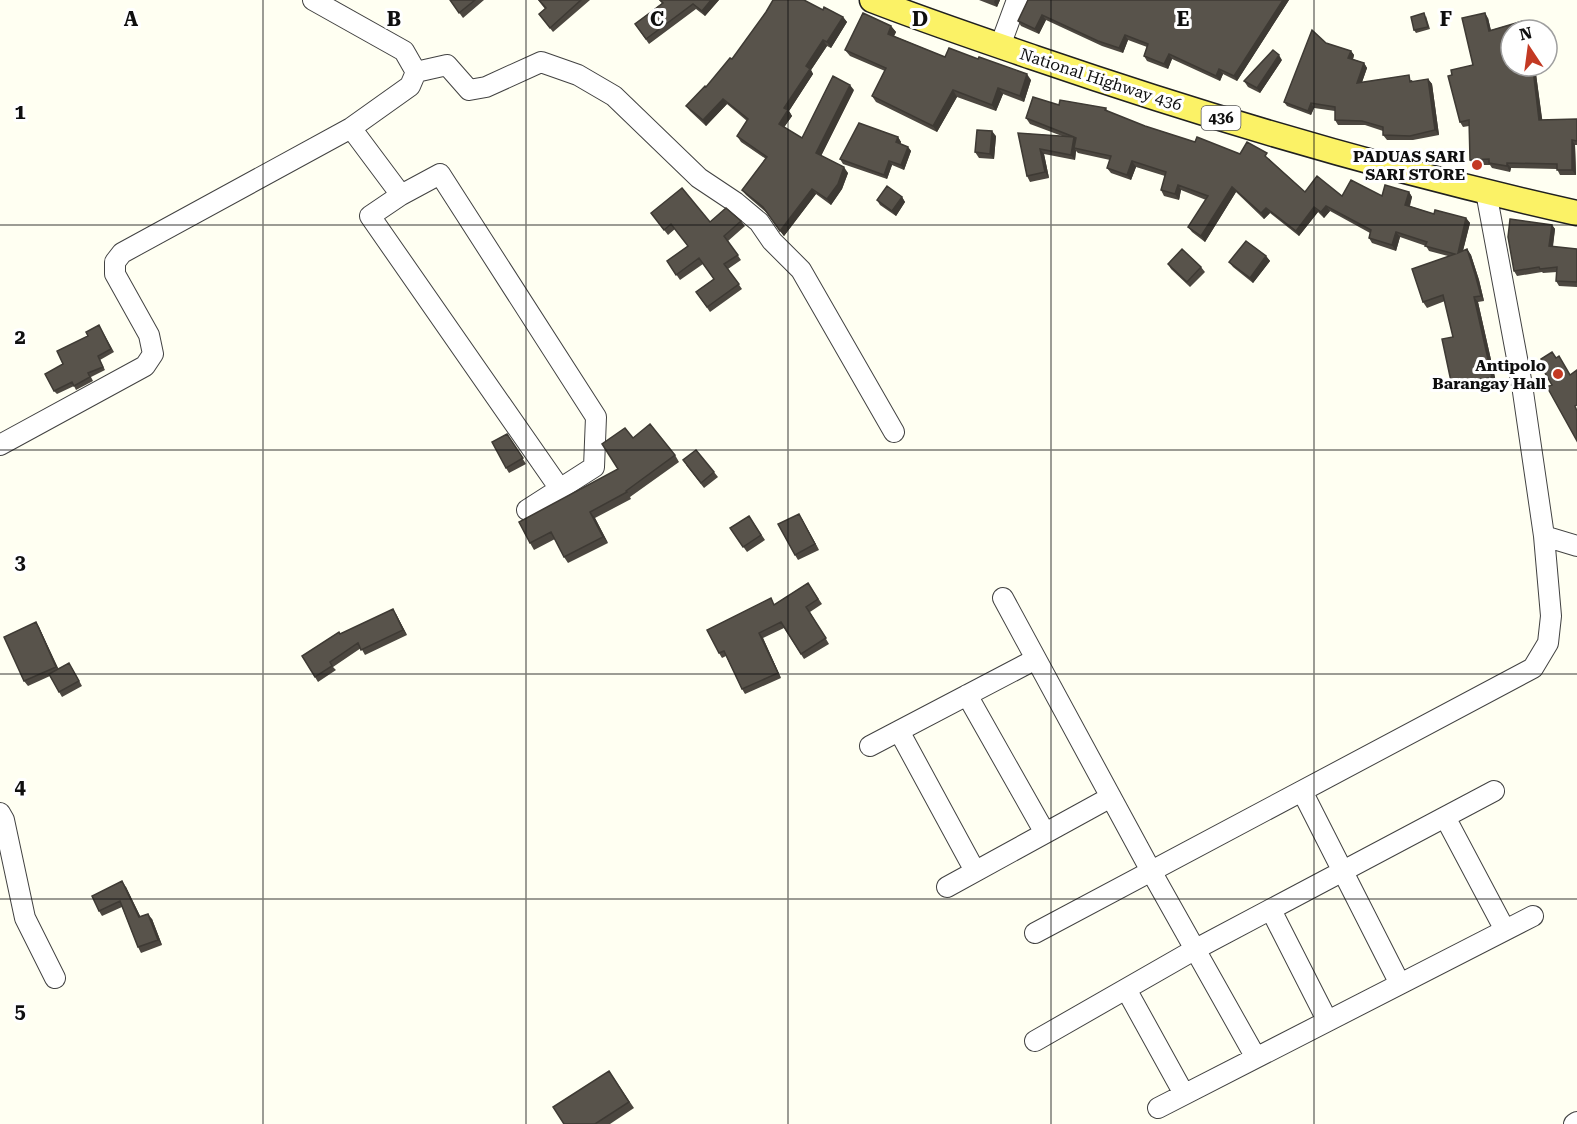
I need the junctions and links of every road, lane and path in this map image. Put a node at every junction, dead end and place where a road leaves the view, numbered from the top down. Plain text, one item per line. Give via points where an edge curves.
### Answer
1 (313, 0) edge
2 (872, 0) edge
3 (1017, 0) edge
4 (1000, 46) junction
5 (416, 72) junction
6 (351, 128) junction
7 (1486, 192) junction
8 (401, 195) junction
9 (1577, 213) edge
10 (894, 432) dead end
11 (0, 445) edge
12 (560, 489) junction
13 (527, 510) dead end
14 (1544, 536) junction
15 (1577, 546) edge
16 (1003, 598) dead end
17 (1036, 658) junction
18 (967, 695) junction
19 (899, 731) junction
20 (870, 746) dead end
21 (1302, 791) junction
22 (1494, 791) dead end
23 (1111, 797) junction
24 (0, 813) edge
25 (1445, 817) junction
26 (1045, 833) junction
27 (975, 871) junction
28 (1151, 871) junction
29 (1343, 871) junction
30 (948, 887) dead end
31 (1270, 910) junction
32 (1533, 916) dead end
33 (1505, 930) junction
34 (1035, 933) dead end
35 (1194, 950) junction
36 (55, 978) dead end
37 (1400, 984) junction
38 (1126, 989) junction
39 (1327, 1020) junction
40 (1035, 1041) dead end
41 (1255, 1056) junction
42 (1184, 1094) junction
43 (1158, 1108) dead end

1 - 5 street via 404,51
2 - 4 main road, National Highway 436 / 436
3 - 4 street
4 - 7 main road, National Highway 436 / 436 via 1136,93 1371,163
5 - 6 street via 410,86
5 - 10 street via 447,65 469,90 486,87 541,62 578,75 614,96 699,178 759,222 801,270
6 - 8 street
6 - 11 street via 122,253 115,262 115,274 149,335 153,354 145,366
7 - 9 main road, National Highway 436 / 436
7 - 14 street via 1522,385
8 - 12 street via 370,216
8 - 12 street via 440,174 596,417 594,467
12 - 13 street
14 - 15 street
14 - 21 street via 1551,616 1548,643 1533,668
16 - 17 street
17 - 18 street
17 - 23 street
18 - 19 street
18 - 26 street
19 - 20 street
19 - 27 street
21 - 28 street
21 - 29 street
22 - 25 street
23 - 26 street
23 - 28 street
24 - 36 street via 25,918
25 - 29 street
25 - 33 street
26 - 27 street
27 - 30 street
28 - 34 street
28 - 35 street
29 - 31 street
29 - 37 street
31 - 35 street
31 - 39 street
32 - 33 street
33 - 37 street
35 - 38 street
35 - 41 street
37 - 39 street
38 - 40 street
38 - 42 street
39 - 41 street
41 - 42 street
42 - 43 street

